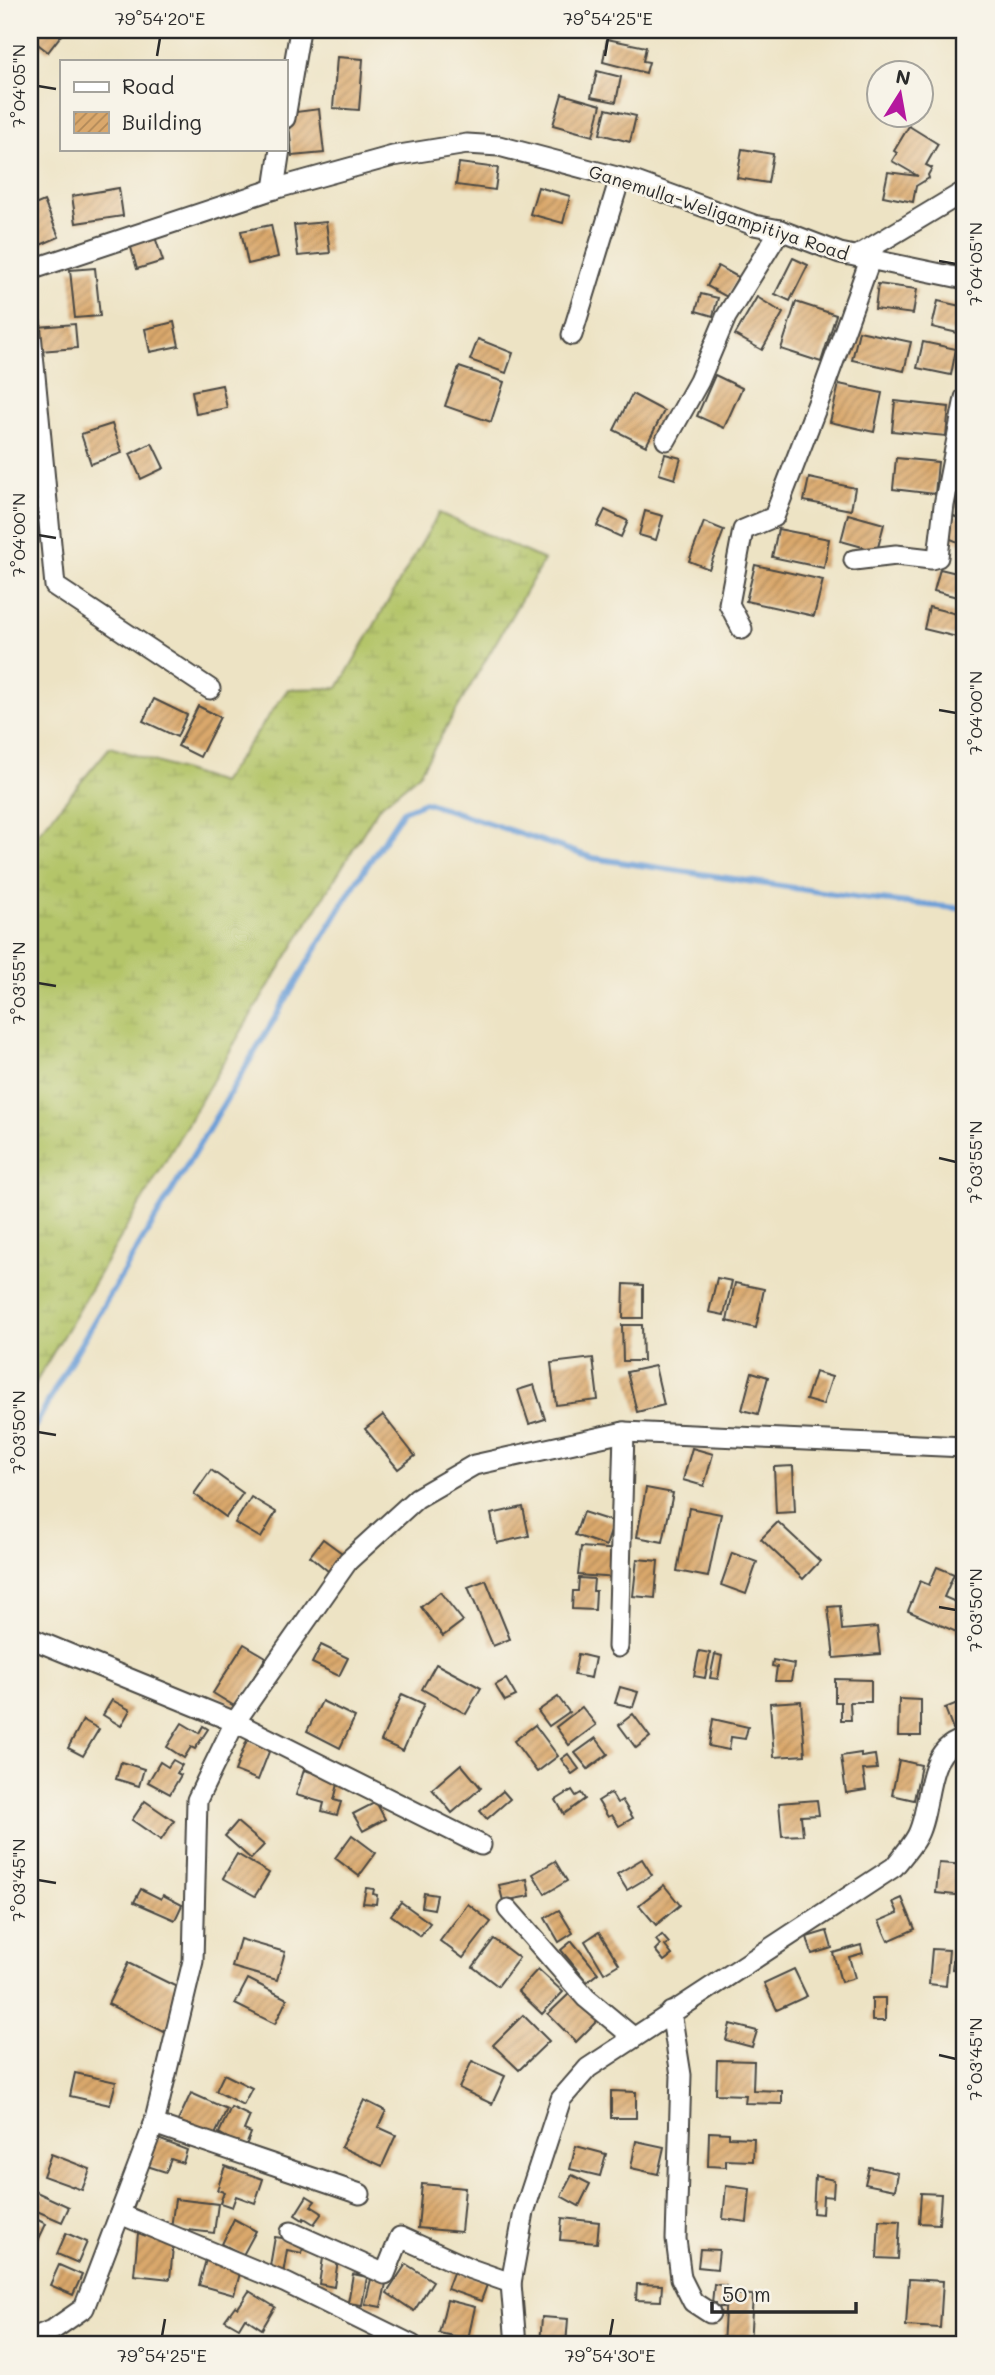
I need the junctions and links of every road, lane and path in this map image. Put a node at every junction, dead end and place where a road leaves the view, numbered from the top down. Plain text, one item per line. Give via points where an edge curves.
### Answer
1 (300, 30) edge
2 (287, 106) edge
3 (281, 150) edge
4 (620, 178) junction
5 (274, 188) junction
6 (965, 191) edge
7 (780, 230) junction
8 (864, 258) junction
9 (30, 270) edge
10 (965, 279) edge
11 (30, 323) edge
12 (572, 335) dead end
13 (965, 398) edge
14 (666, 440) dead end
15 (854, 560) dead end
16 (742, 629) dead end
17 (210, 689) dead end
18 (624, 1432) junction
19 (965, 1447) edge
20 (30, 1638) edge
21 (618, 1647) dead end
22 (235, 1722) junction
23 (965, 1739) edge
24 (481, 1845) dead end
25 (508, 1909) dead end
26 (671, 2012) junction
27 (633, 2037) junction
28 (153, 2124) junction
29 (360, 2194) dead end
30 (120, 2214) junction
31 (291, 2232) dead end
32 (511, 2283) junction
33 (710, 2313) dead end
34 (56, 2337) edge
35 (30, 2339) edge
36 (412, 2345) edge
37 (516, 2345) edge

1 - 2 street
3 - 5 street
4 - 5 street, Ganemulla-Weligampitiya Road via 499,146 467,144 393,156
4 - 7 street, Ganemulla-Weligampitiya Road
4 - 12 street
5 - 9 street, Ganemulla-Weligampitiya Road
6 - 8 street
7 - 8 street, Ganemulla-Weligampitiya Road
7 - 14 street via 726,317 699,381
8 - 10 street, Ganemulla-Weligampitiya Road
8 - 16 street via 825,386 774,517 743,530 729,604
11 - 17 street via 55,586
13 - 15 street via 938,556
18 - 19 street
18 - 21 street
18 - 22 street via 474,1465 416,1498 348,1561
20 - 22 street
22 - 24 street
22 - 28 street via 197,1800 193,1961
23 - 26 street via 938,1758 918,1835 894,1867
25 - 27 street via 586,1998
26 - 27 street
26 - 33 street via 681,2075 676,2239 681,2278 693,2302
27 - 32 street via 588,2068 561,2099 524,2212
28 - 29 street
28 - 30 street
30 - 34 street via 84,2308
30 - 36 street via 286,2283
31 - 32 street via 385,2274 400,2237
32 - 37 street
34 - 35 street

